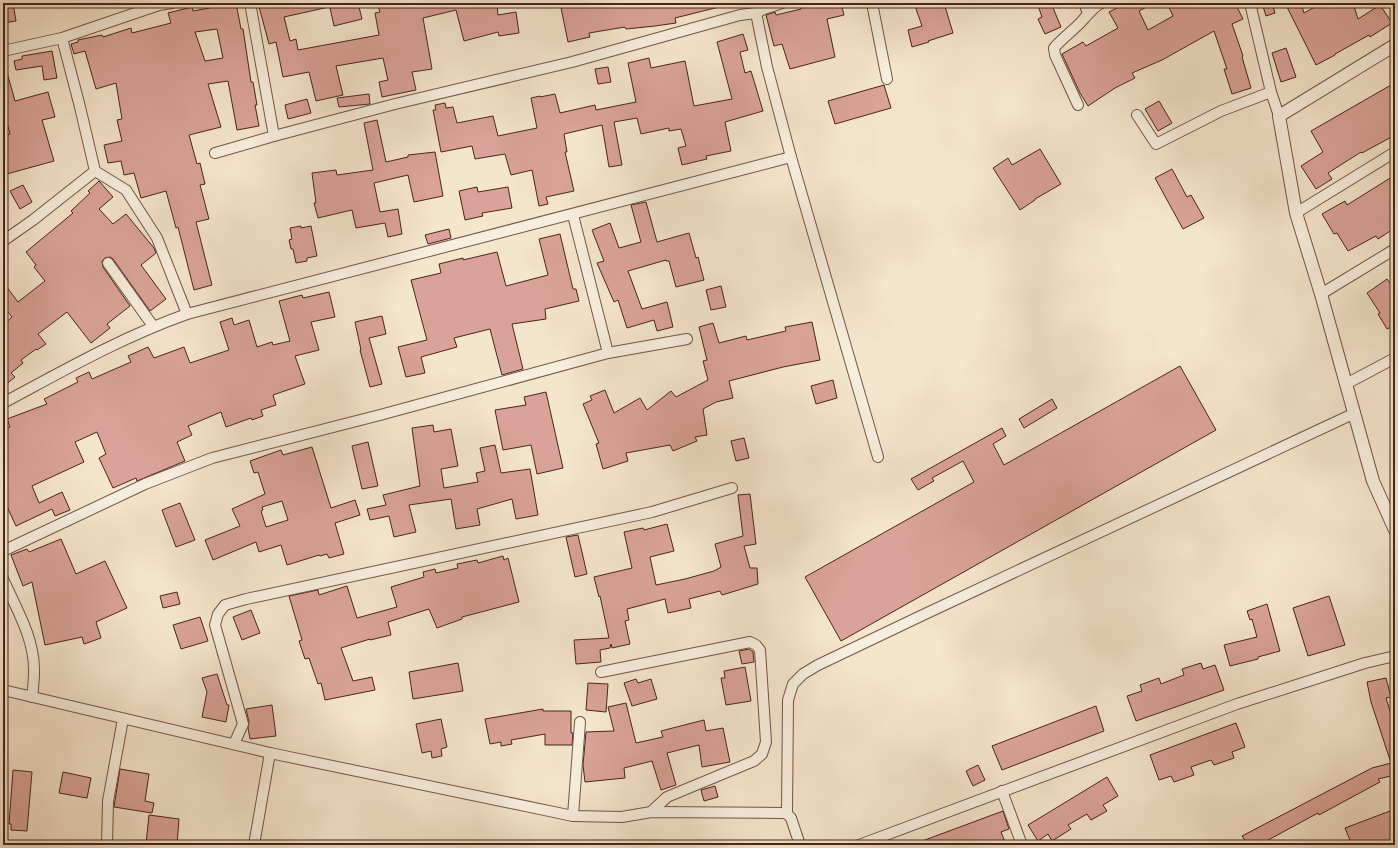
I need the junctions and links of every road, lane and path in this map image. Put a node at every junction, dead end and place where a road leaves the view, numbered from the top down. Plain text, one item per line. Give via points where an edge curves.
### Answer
1 (172, 3) edge
2 (250, 3) edge
3 (782, 3) edge
4 (872, 3) edge
5 (1084, 3) edge
6 (1101, 3) edge
7 (1250, 3) edge
8 (756, 13) junction
9 (1088, 13) junction
10 (62, 38) junction
11 (1395, 45) edge
12 (3, 51) edge
13 (887, 79) dead end
14 (1271, 92) junction
15 (1078, 105) dead end
16 (1138, 116) dead end
17 (1279, 116) junction
18 (274, 136) junction
19 (1395, 152) edge
20 (215, 153) dead end
21 (791, 157) junction
22 (95, 172) junction
23 (1296, 213) junction
24 (573, 215) junction
25 (3, 241) edge
26 (1395, 249) edge
27 (108, 263) dead end
28 (1321, 294) junction
29 (187, 314) junction
30 (153, 326) junction
31 (687, 339) dead end
32 (608, 353) junction
33 (1395, 358) edge
34 (1346, 384) junction
35 (3, 403) edge
36 (1355, 413) junction
37 (878, 457) dead end
38 (732, 488) dead end
39 (1395, 530) edge
40 (3, 551) edge
41 (3, 579) edge
42 (1395, 656) edge
43 (601, 672) dead end
44 (3, 690) edge
45 (32, 697) junction
46 (123, 719) junction
47 (580, 722) dead end
48 (234, 744) junction
49 (270, 753) junction
50 (1002, 791) junction
51 (651, 812) junction
52 (787, 814) junction
53 (573, 816) junction
54 (107, 845) edge
55 (254, 845) edge
56 (800, 845) edge
57 (859, 845) edge
58 (1022, 845) edge

1 - 10 street via 159,5
2 - 18 street
3 - 8 street
4 - 13 street
5 - 9 street
6 - 9 street
7 - 14 street
8 - 18 street via 740,15 572,62
8 - 21 street via 767,67
9 - 15 street via 1054,48
10 - 12 street
10 - 22 street
11 - 17 street
14 - 16 street via 1221,111 1156,144
14 - 17 street
17 - 23 street
18 - 20 street
19 - 23 street
21 - 24 street
21 - 37 street
22 - 25 street
22 - 29 street via 126,190 157,238
23 - 28 street
24 - 29 street
24 - 32 street
26 - 28 street
27 - 30 street
28 - 34 street
29 - 30 street
30 - 35 street
31 - 32 street
32 - 40 street via 212,458 145,484
33 - 34 street
34 - 36 street
36 - 39 street via 1373,481
36 - 52 street via 939,607 803,674 793,684 788,700
38 - 48 street via 652,512 225,605 218,614 215,625 243,724
41 - 45 street via 26,629 32,651
42 - 50 street via 1365,663 1238,704
43 - 51 street via 750,642 760,650 766,742 762,754 754,761 667,798
44 - 45 street
45 - 46 street
46 - 48 street
46 - 54 street via 108,801
47 - 53 street
48 - 49 street
49 - 53 street
49 - 55 street
50 - 57 street
50 - 58 street
51 - 52 street
51 - 53 street via 622,816
52 - 56 street via 791,818

